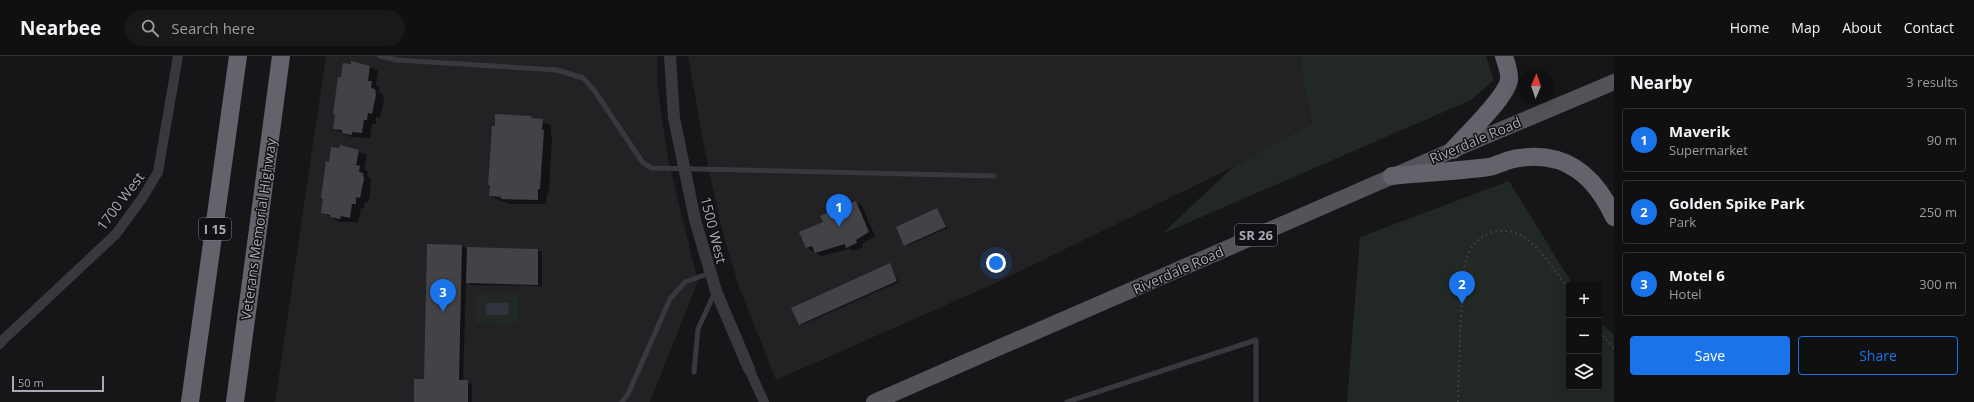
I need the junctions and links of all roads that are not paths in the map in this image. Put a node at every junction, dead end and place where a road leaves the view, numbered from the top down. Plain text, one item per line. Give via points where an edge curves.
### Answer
1 (178, 56) edge
2 (238, 56) edge
3 (281, 56) edge
4 (380, 56) edge
5 (670, 56) edge
6 (1504, 56) edge
7 (1614, 82) edge
8 (1453, 150) junction
9 (684, 168) junction
10 (994, 176) dead end
11 (1392, 176) junction
12 (1614, 217) edge
13 (710, 273) junction
14 (716, 291) junction
15 (0, 344) edge
16 (749, 369) joint
17 (694, 372) dead end
18 (190, 402) edge
19 (235, 402) edge
20 (622, 402) edge
21 (764, 402) edge
22 (874, 402) edge
23 (1067, 402) edge
24 (1256, 402) edge

1 - 15 street, 1700 West via 158,172 143,197 116,234
2 - 18 highway, I 15
3 - 19 highway, Veterans Memorial Highway
4 - 9 lane via 397,60 557,70 583,78 594,90 643,163 661,170
5 - 9 street, 1500 West via 674,118
6 - 8 highway via 1509,74 1506,88
7 - 8 main road, Riverdale Road / SR 26
8 - 11 main road, Riverdale Road / SR 26
9 - 10 lane
9 - 13 street, 1500 West
11 - 12 highway via 1492,166 1525,157 1549,158 1568,164 1588,178 1600,191
11 - 22 main road, Riverdale Road / SR 26
13 - 14 street, 1500 West
13 - 20 lane via 685,282 670,299 628,394
14 - 16 street, 1500 West
14 - 17 lane via 698,329
16 - 21 street, 1500 West
23 - 24 lane via 1256,340

